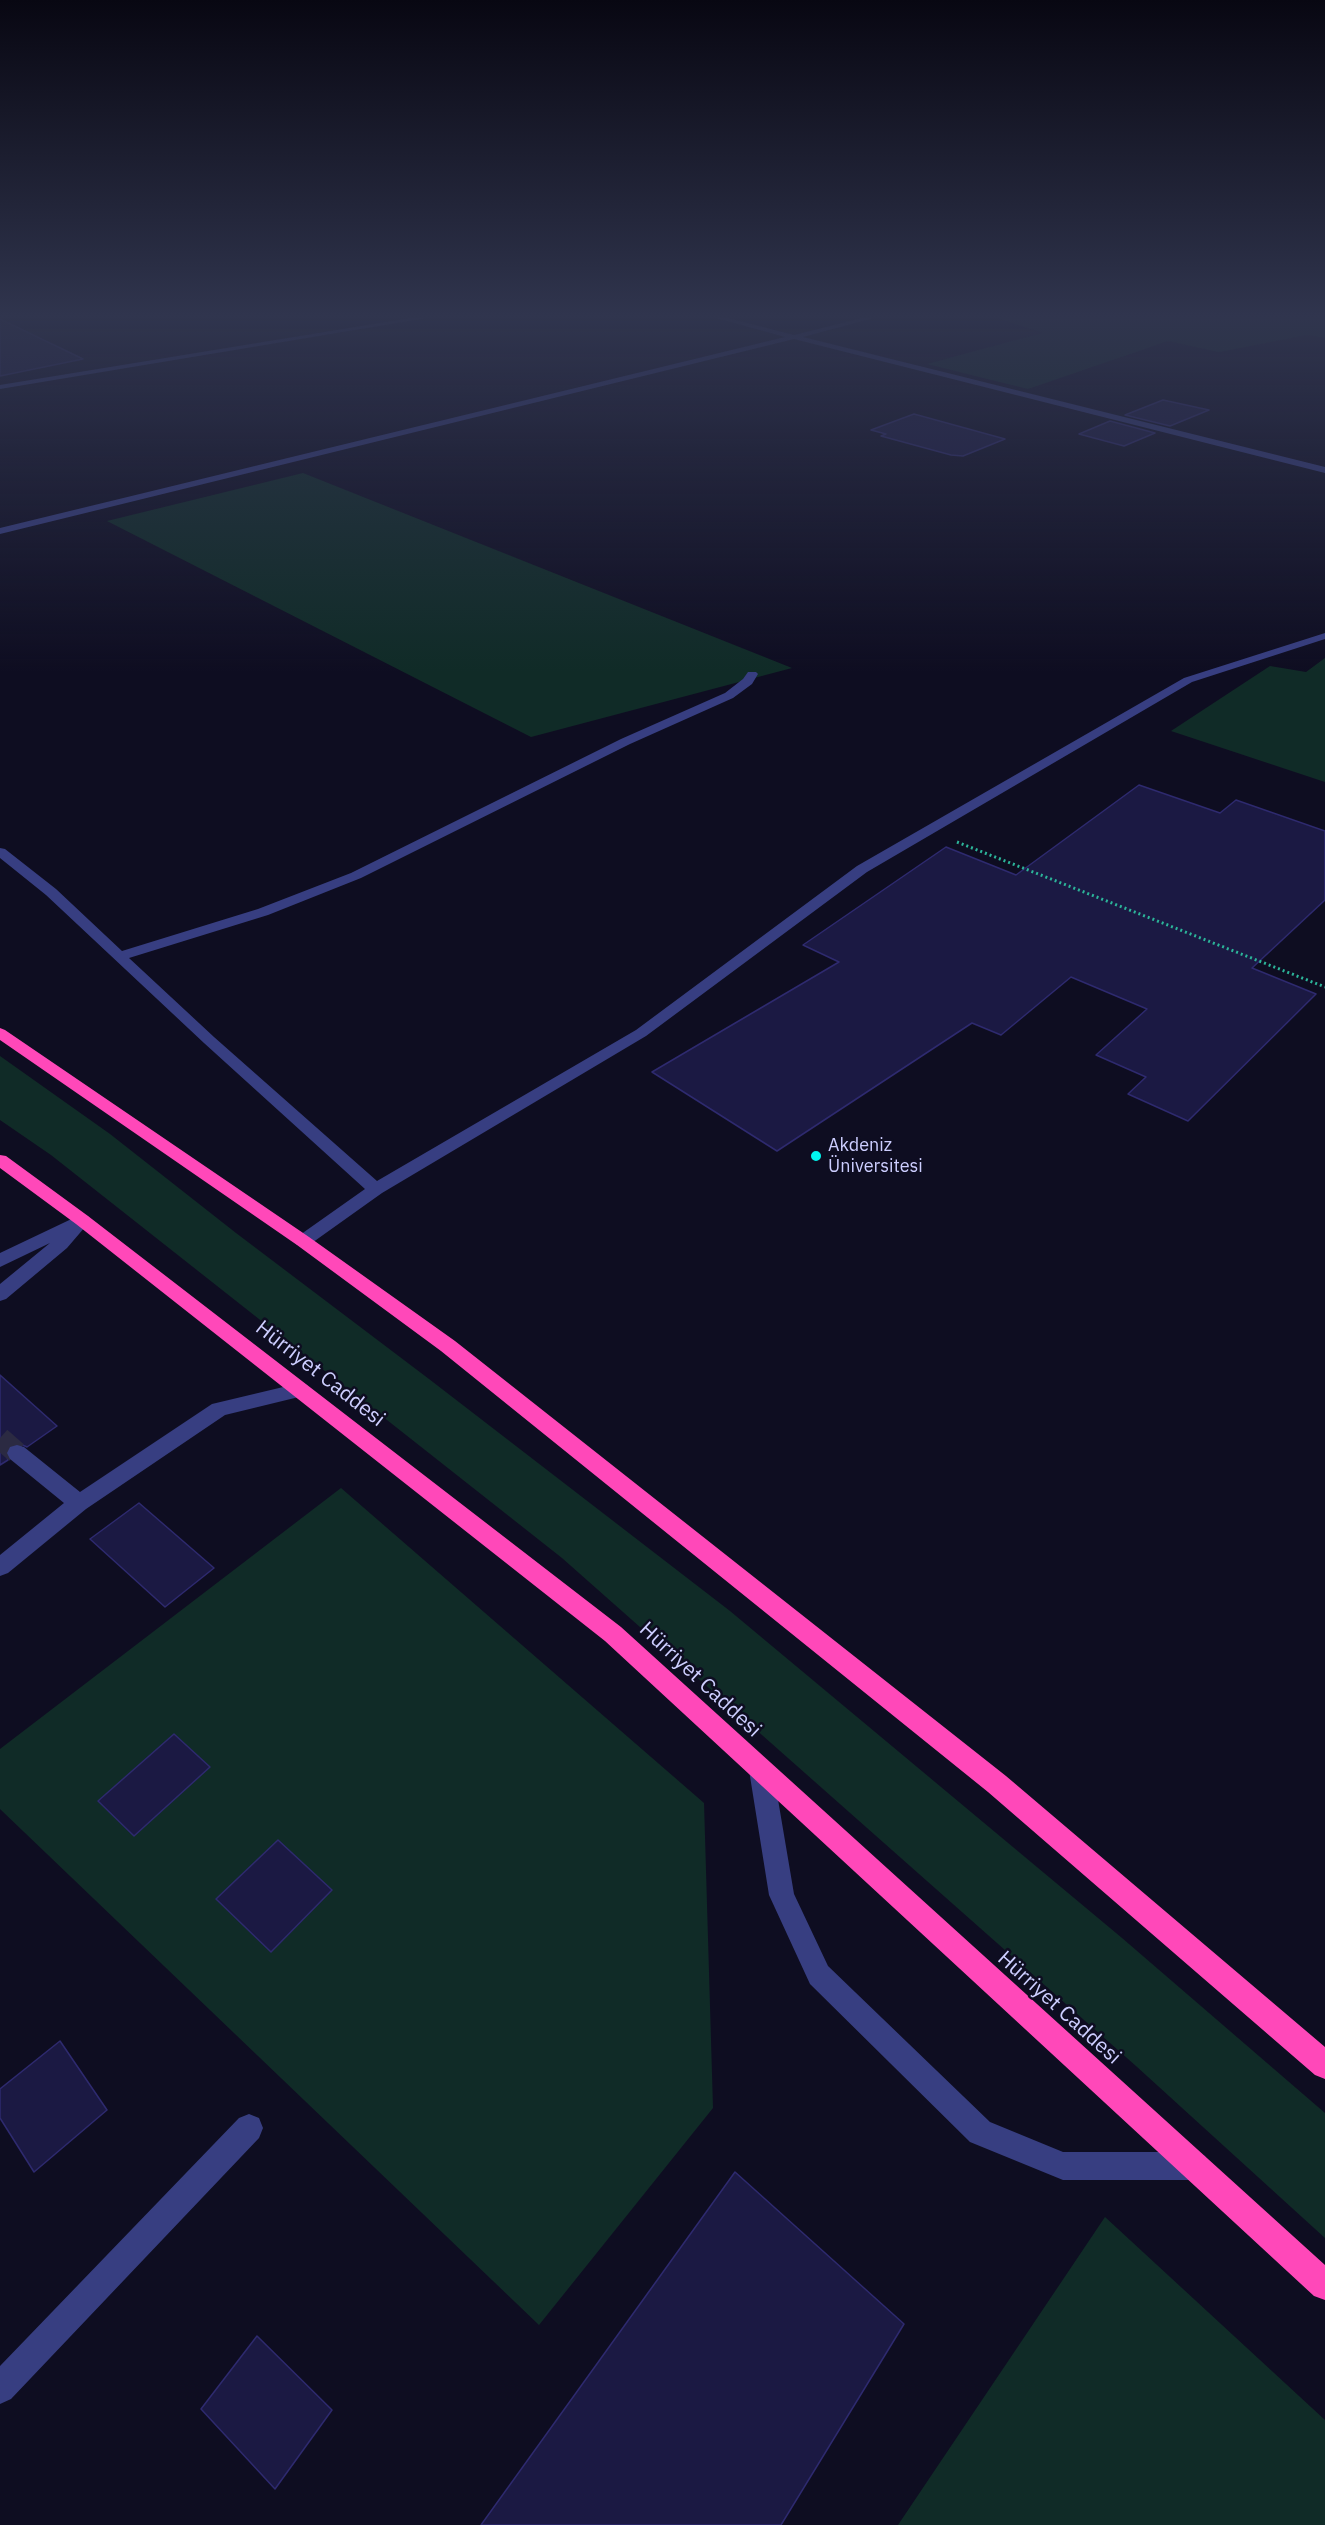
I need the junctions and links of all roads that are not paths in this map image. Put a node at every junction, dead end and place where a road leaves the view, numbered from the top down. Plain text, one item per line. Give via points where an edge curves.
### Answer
1 (389, 436) edge
2 (1188, 436) edge
3 (1325, 470) edge
4 (0, 531) edge
5 (1325, 636) edge
6 (752, 674) dead end
7 (0, 852) edge
8 (119, 956) junction
9 (0, 1033) edge
10 (0, 1160) edge
11 (376, 1189) junction
12 (82, 1220) junction
13 (303, 1240) junction
14 (0, 1261) edge
15 (0, 1294) edge
16 (300, 1390) junction
17 (17, 1453) tunnel mouth
18 (80, 1503) junction
19 (0, 1567) edge
20 (761, 1770) junction
21 (1325, 2065) edge
22 (249, 2128) dead end
23 (1195, 2166) junction
24 (1325, 2286) edge
25 (0, 2388) edge

1 - 4 street
2 - 3 street
5 - 11 street via 1188,680 862,870 641,1033
6 - 8 street via 748,683 731,694 343,881 237,921
7 - 8 street via 51,892
8 - 11 street
9 - 13 highway
10 - 12 highway, Hürriyet Caddesi
11 - 13 street
12 - 14 street
12 - 15 street via 61,1244
12 - 16 highway, Hürriyet Caddesi
13 - 21 highway via 448,1346 997,1784
16 - 18 street via 219,1409
16 - 20 highway, Hürriyet Caddesi via 613,1634
17 - 18 street
18 - 19 street
20 - 23 highway, Hürriyet Caddesi
20 - 23 street via 782,1895 819,1975 980,2132 1063,2166
22 - 25 street
23 - 24 highway, Hürriyet Caddesi

